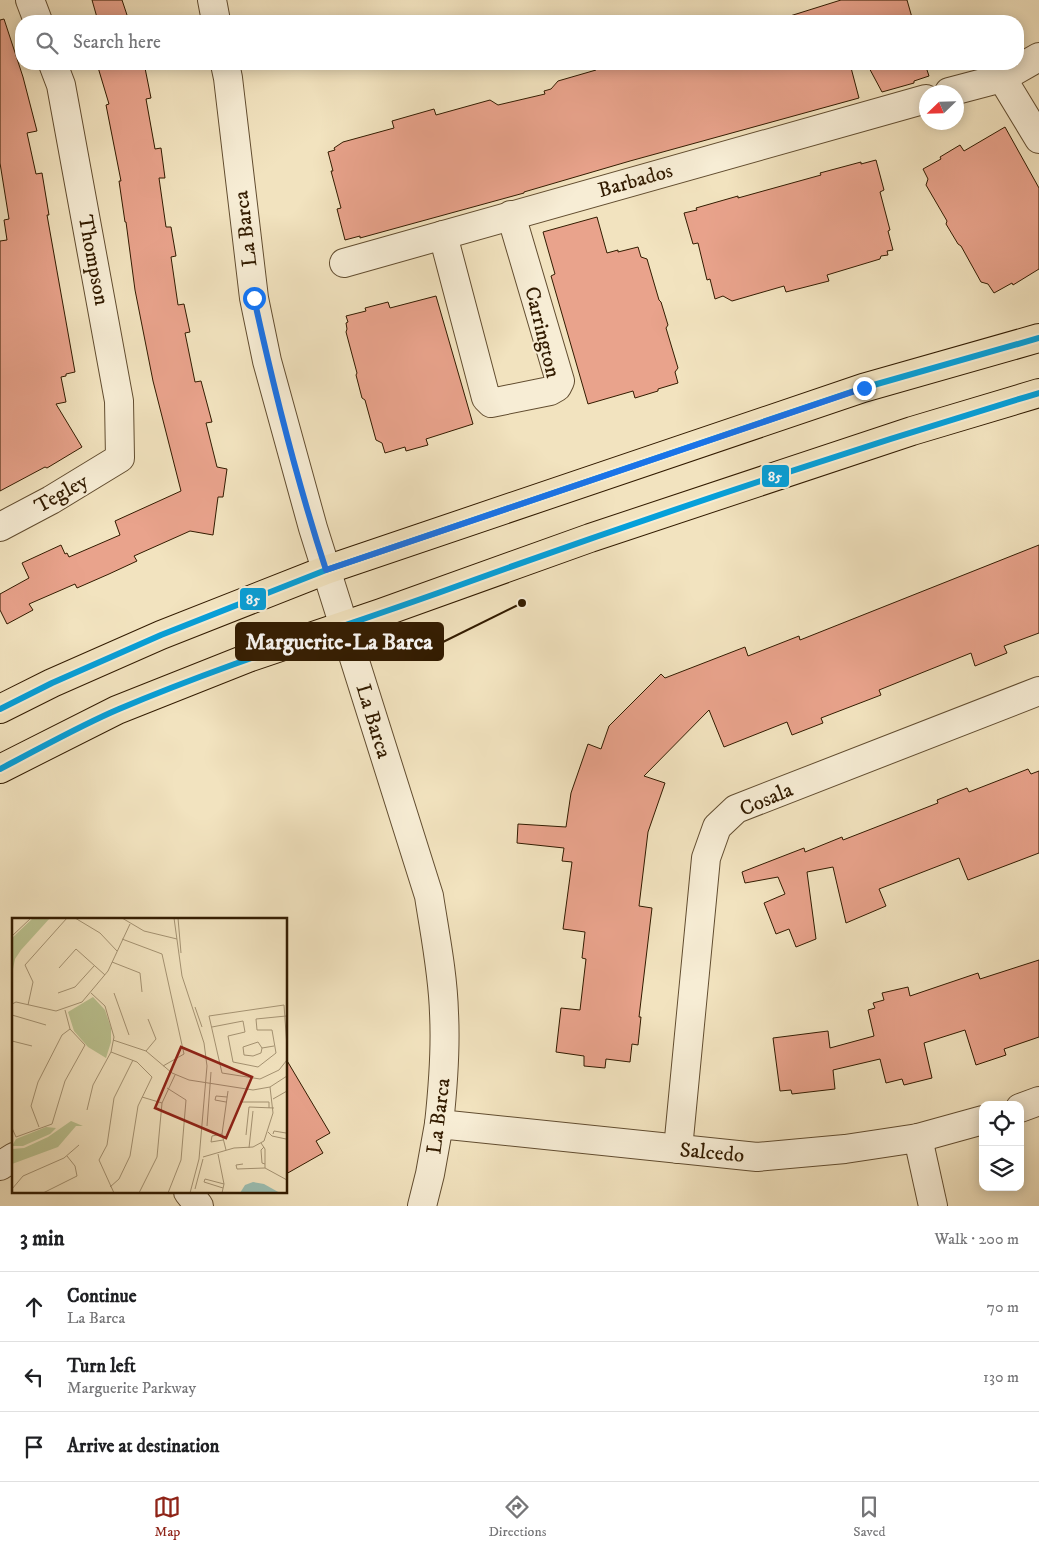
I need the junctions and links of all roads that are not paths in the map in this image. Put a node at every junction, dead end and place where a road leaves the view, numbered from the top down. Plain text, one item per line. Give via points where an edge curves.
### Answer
1 (30, 0) edge
2 (212, 0) edge
3 (36, 15) edge
4 (215, 15) edge
5 (1039, 57) edge
6 (1024, 66) edge
7 (55, 70) edge
8 (226, 70) edge
9 (1016, 70) edge
10 (1002, 78) junction
11 (964, 88) edge
12 (919, 101) edge
13 (1039, 139) edge
14 (511, 215) junction
15 (443, 236) junction
16 (344, 263) dead end
17 (1039, 338) edge
18 (1039, 393) edge
19 (120, 458) joint
20 (0, 527) edge
21 (326, 570) junction
22 (344, 626) junction
23 (1039, 691) edge
24 (0, 709) edge
25 (0, 770) edge
26 (1039, 1101) edge
27 (1024, 1107) edge
28 (979, 1121) edge
29 (439, 1124) junction
30 (918, 1138) junction
31 (678, 1150) junction
32 (12, 1159) edge
33 (0, 1166) edge
34 (190, 1194) edge
35 (199, 1206) edge
36 (422, 1206) edge
37 (933, 1206) edge

1 - 3 street
2 - 4 street
5 - 6 street
7 - 19 street, Thompson via 61,85 119,402
8 - 21 street, La Barca via 254,298 267,361
9 - 10 street
10 - 11 street
10 - 13 street
12 - 14 street, Barbados
14 - 15 street, Barbados
14 - 15 street, Carrington via 560,381 550,392 492,403 486,398
15 - 16 street, Barbados
17 - 21 main road via 864,388
18 - 22 main road via 912,431 590,538
19 - 20 street, Tegley
21 - 22 street, La Barca
21 - 24 main road via 162,635
22 - 25 main road via 248,658 117,710
22 - 29 street, La Barca via 429,896 444,1013 444,1074
23 - 31 street, Cosala via 736,809 717,827 706,858
26 - 27 street
28 - 30 street, Salcedo
29 - 31 street, Salcedo
29 - 36 street, La Barca
30 - 31 street, Salcedo via 757,1157
30 - 37 street
32 - 33 street
34 - 35 street

